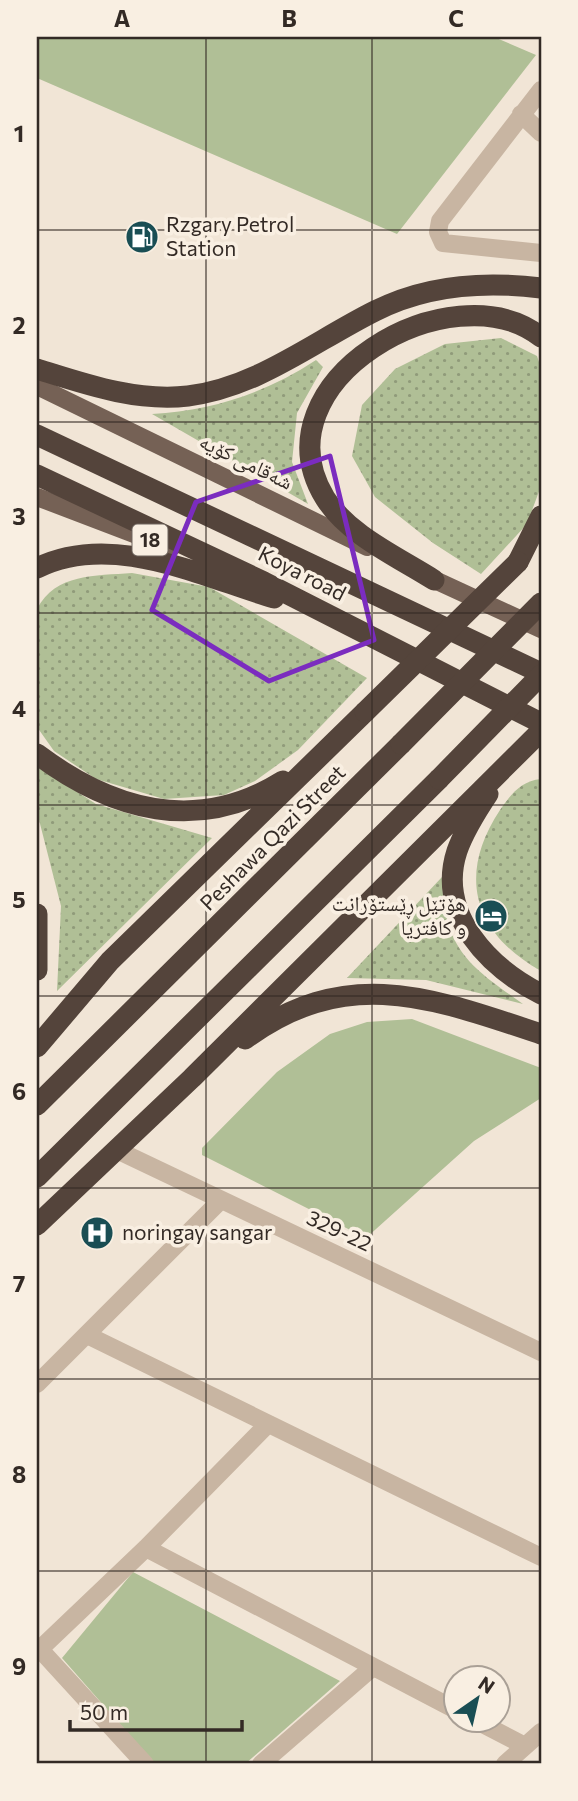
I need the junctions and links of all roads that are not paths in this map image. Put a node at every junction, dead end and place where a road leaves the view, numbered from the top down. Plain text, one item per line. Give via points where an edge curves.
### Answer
1 (541, 90) edge
2 (521, 114) junction
3 (541, 133) edge
4 (541, 253) edge
5 (541, 288) edge
6 (541, 337) edge
7 (37, 369) edge
8 (37, 386) edge
9 (37, 435) edge
10 (37, 475) edge
11 (37, 497) edge
12 (541, 516) edge
13 (541, 539) edge
14 (518, 562) junction
15 (37, 568) edge
16 (434, 580) junction
17 (264, 582) junction
18 (541, 603) edge
19 (331, 616) junction
20 (541, 629) edge
21 (541, 674) edge
22 (541, 723) edge
23 (541, 731) edge
24 (37, 754) edge
25 (512, 759) junction
26 (314, 762) junction
27 (37, 914) edge
28 (37, 970) edge
29 (541, 994) edge
30 (541, 1034) edge
31 (37, 1047) edge
32 (192, 1078) junction
33 (37, 1105) edge
34 (117, 1150) junction
35 (37, 1177) edge
36 (221, 1200) junction
37 (37, 1225) edge
38 (87, 1335) junction
39 (541, 1352) edge
40 (37, 1384) edge
41 (267, 1425) junction
42 (146, 1548) junction
43 (541, 1557) edge
44 (38, 1648) edge
45 (373, 1668) junction
46 (442, 1703) edge
47 (541, 1732) edge
48 (502, 1734) edge
49 (525, 1746) junction
50 (145, 1764) edge
51 (261, 1764) edge
52 (505, 1764) edge

1 - 2 street
2 - 3 street
2 - 4 street via 440,220 438,232 443,243
5 - 7 highway via 468,286 397,301 271,370 205,393 155,397
6 - 16 highway via 523,325 487,316 429,322 360,358 333,382 316,412 311,460 325,499 354,528
8 - 16 main road, شەقامی کۆیە
9 - 21 highway, Koya road
10 - 17 highway, Koya road
11 - 17 main road, 18
12 - 14 highway
13 - 14 highway
14 - 26 highway, bridge
15 - 19 highway via 76,555 128,554
16 - 20 main road, شەقامی کۆیە
17 - 19 highway, Koya road
18 - 33 highway, Peshawa Qazi Street, bridge
19 - 22 highway, Koya road
21 - 35 highway, bridge
23 - 25 highway
24 - 26 highway via 94,789 138,806 180,812 245,801
25 - 29 highway via 465,832 456,853 454,879 467,933 487,957
25 - 32 highway
26 - 31 highway via 110,961
27 - 28 highway
30 - 32 highway via 414,996 357,994 306,1004 284,1014
32 - 34 highway
34 - 36 street, 329-22
34 - 37 highway
36 - 38 street
36 - 39 street, 329-22
38 - 40 street
38 - 41 street
41 - 42 street
41 - 43 street
42 - 44 street
42 - 45 street
44 - 50 street
45 - 46 street
45 - 51 street
47 - 49 street
48 - 49 street
49 - 52 street

